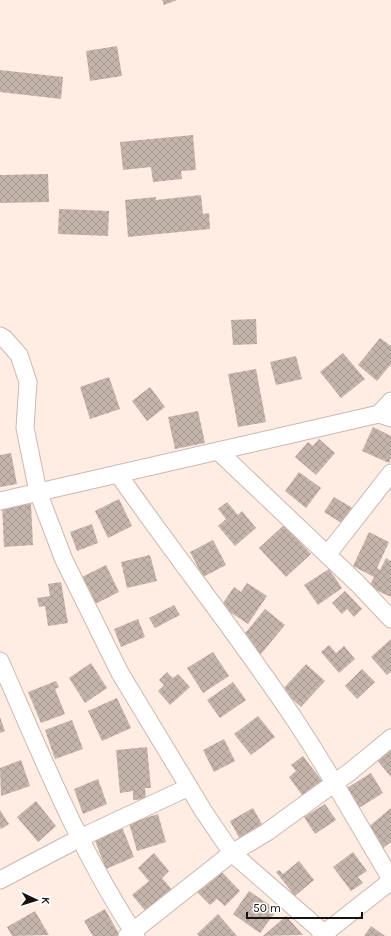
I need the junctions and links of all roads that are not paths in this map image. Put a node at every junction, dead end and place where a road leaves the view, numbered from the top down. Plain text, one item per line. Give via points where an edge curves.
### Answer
1 (0, 336) edge
2 (391, 401) edge
3 (385, 416) edge
4 (218, 451) junction
5 (391, 473) edge
6 (118, 474) junction
7 (38, 492) junction
8 (0, 501) edge
9 (327, 555) junction
10 (391, 618) edge
11 (0, 660) edge
12 (391, 738) edge
13 (334, 784) junction
14 (189, 787) junction
15 (80, 838) junction
16 (232, 853) junction
17 (0, 880) edge
18 (391, 880) edge
19 (132, 934) edge
20 (324, 935) edge

1 - 7 street via 19,355 28,382 25,428
2 - 3 street
3 - 4 street
4 - 6 street
4 - 9 street
5 - 9 street
6 - 7 street
6 - 13 street via 172,551 248,651
7 - 8 street
7 - 14 street via 64,560 120,673
9 - 10 street
11 - 15 street via 66,812
12 - 13 street
13 - 16 street via 267,832
13 - 18 street
14 - 15 street
14 - 16 street
15 - 17 street
15 - 19 street
16 - 19 street
16 - 20 street
18 - 20 street

